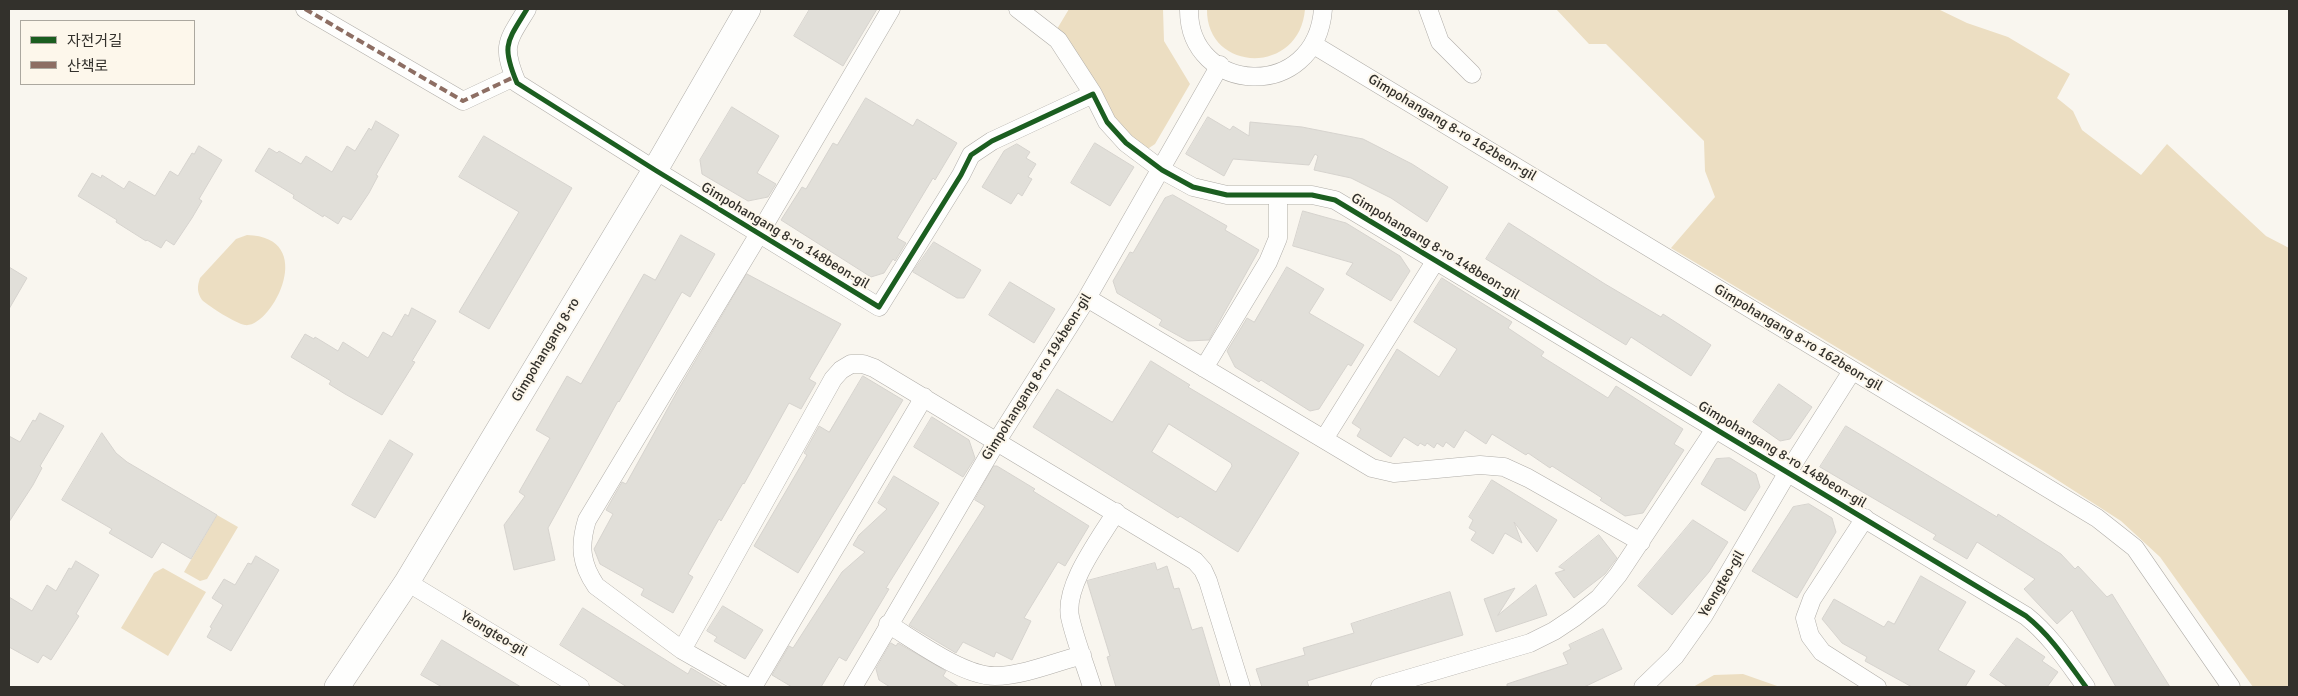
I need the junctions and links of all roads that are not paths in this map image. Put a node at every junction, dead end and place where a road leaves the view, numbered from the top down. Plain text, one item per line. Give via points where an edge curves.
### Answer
1 (305, 9) edge
2 (527, 9) edge
3 (748, 9) edge
4 (891, 9) edge
5 (1018, 9) edge
6 (1189, 9) edge
7 (1323, 9) edge
8 (1428, 9) edge
9 (1314, 45) junction
10 (1220, 66) junction
11 (1472, 74) dead end
12 (514, 77) junction
13 (1094, 94) junction
14 (655, 170) junction
15 (1162, 170) junction
16 (1278, 195) junction
17 (759, 234) junction
18 (1436, 260) junction
19 (1086, 298) junction
20 (1204, 368) junction
21 (1852, 371) junction
22 (924, 397) junction
23 (1715, 429) junction
24 (1324, 439) junction
25 (997, 441) junction
26 (1788, 472) junction
27 (1116, 512) junction
28 (1865, 518) junction
29 (1641, 542) junction
30 (407, 582) junction
31 (888, 624) junction
32 (682, 650) junction
33 (1082, 655) junction
34 (337, 687) edge
35 (580, 687) edge
36 (747, 687) edge
37 (753, 687) edge
38 (853, 687) edge
39 (1092, 687) edge
40 (1241, 687) edge
41 (1380, 687) edge
42 (1643, 687) edge
43 (1877, 687) edge
44 (2086, 687) edge
45 (2232, 687) edge

1 - 12 street via 462,100
2 - 12 street via 508,40 508,62
3 - 14 street, Gimpohangang 8-ro
4 - 17 street
5 - 13 street via 1058,40
6 - 10 street via 1189,21 1197,43
7 - 9 street via 1322,25
8 - 11 street via 1440,42
9 - 10 street via 1299,62 1278,74 1255,77 1232,73
9 - 21 street, Gimpohangang 8-ro 162beon-gil
10 - 15 street, Gimpohangang 8-ro 194beon-gil
12 - 14 street, Gimpohangang 8-ro 148beon-gil via 517,83
13 - 15 street, Gimpohangang 8-ro 148beon-gil via 1107,122 1126,143
13 - 17 street, Gimpohangang 8-ro 148beon-gil via 992,141 971,155 879,307
14 - 17 street, Gimpohangang 8-ro 148beon-gil
14 - 30 street, Gimpohangang 8-ro
15 - 16 street, Gimpohangang 8-ro 148beon-gil via 1193,187 1227,194
15 - 19 street, Gimpohangang 8-ro 194beon-gil
16 - 18 street, Gimpohangang 8-ro 148beon-gil via 1312,194 1335,200
16 - 20 street via 1278,238 1268,262
17 - 32 street, Gimpohangang 8-ro 148beon-gil via 587,520 582,538 587,572 596,586
18 - 23 street, Gimpohangang 8-ro 148beon-gil
18 - 24 street
19 - 20 street
19 - 25 street, Gimpohangang 8-ro 194beon-gil
20 - 24 street
21 - 26 street, Yeongteo-gil
21 - 45 street, Gimpohangang 8-ro 162beon-gil via 2097,518 2135,548
22 - 25 street
22 - 32 street via 863,364 851,364 840,370 832,379
22 - 37 street
23 - 26 street, Gimpohangang 8-ro 148beon-gil
23 - 29 street
24 - 29 street via 1372,468 1394,474 1480,465 1504,467
25 - 27 street
25 - 31 street, Gimpohangang 8-ro 194beon-gil
26 - 28 street, Gimpohangang 8-ro 148beon-gil
26 - 42 street, Yeongteo-gil via 1704,615 1675,656
27 - 33 street via 1075,582 1070,602 1070,616
27 - 40 street via 1195,561 1203,570
28 - 43 street, Gimpohangang 8-ro 148beon-gil via 1812,599 1804,618 1810,636 1822,652
28 - 44 street, Gimpohangang 8-ro 148beon-gil via 2026,616 2055,643
29 - 41 street via 1599,598 1554,631 1530,643
30 - 34 street, Gimpohangang 8-ro
30 - 35 street, Yeongteo-gil
31 - 33 street via 966,670 981,674 1014,673
31 - 38 street, Gimpohangang 8-ro 194beon-gil
32 - 36 street, Gimpohangang 8-ro 148beon-gil
33 - 39 street

